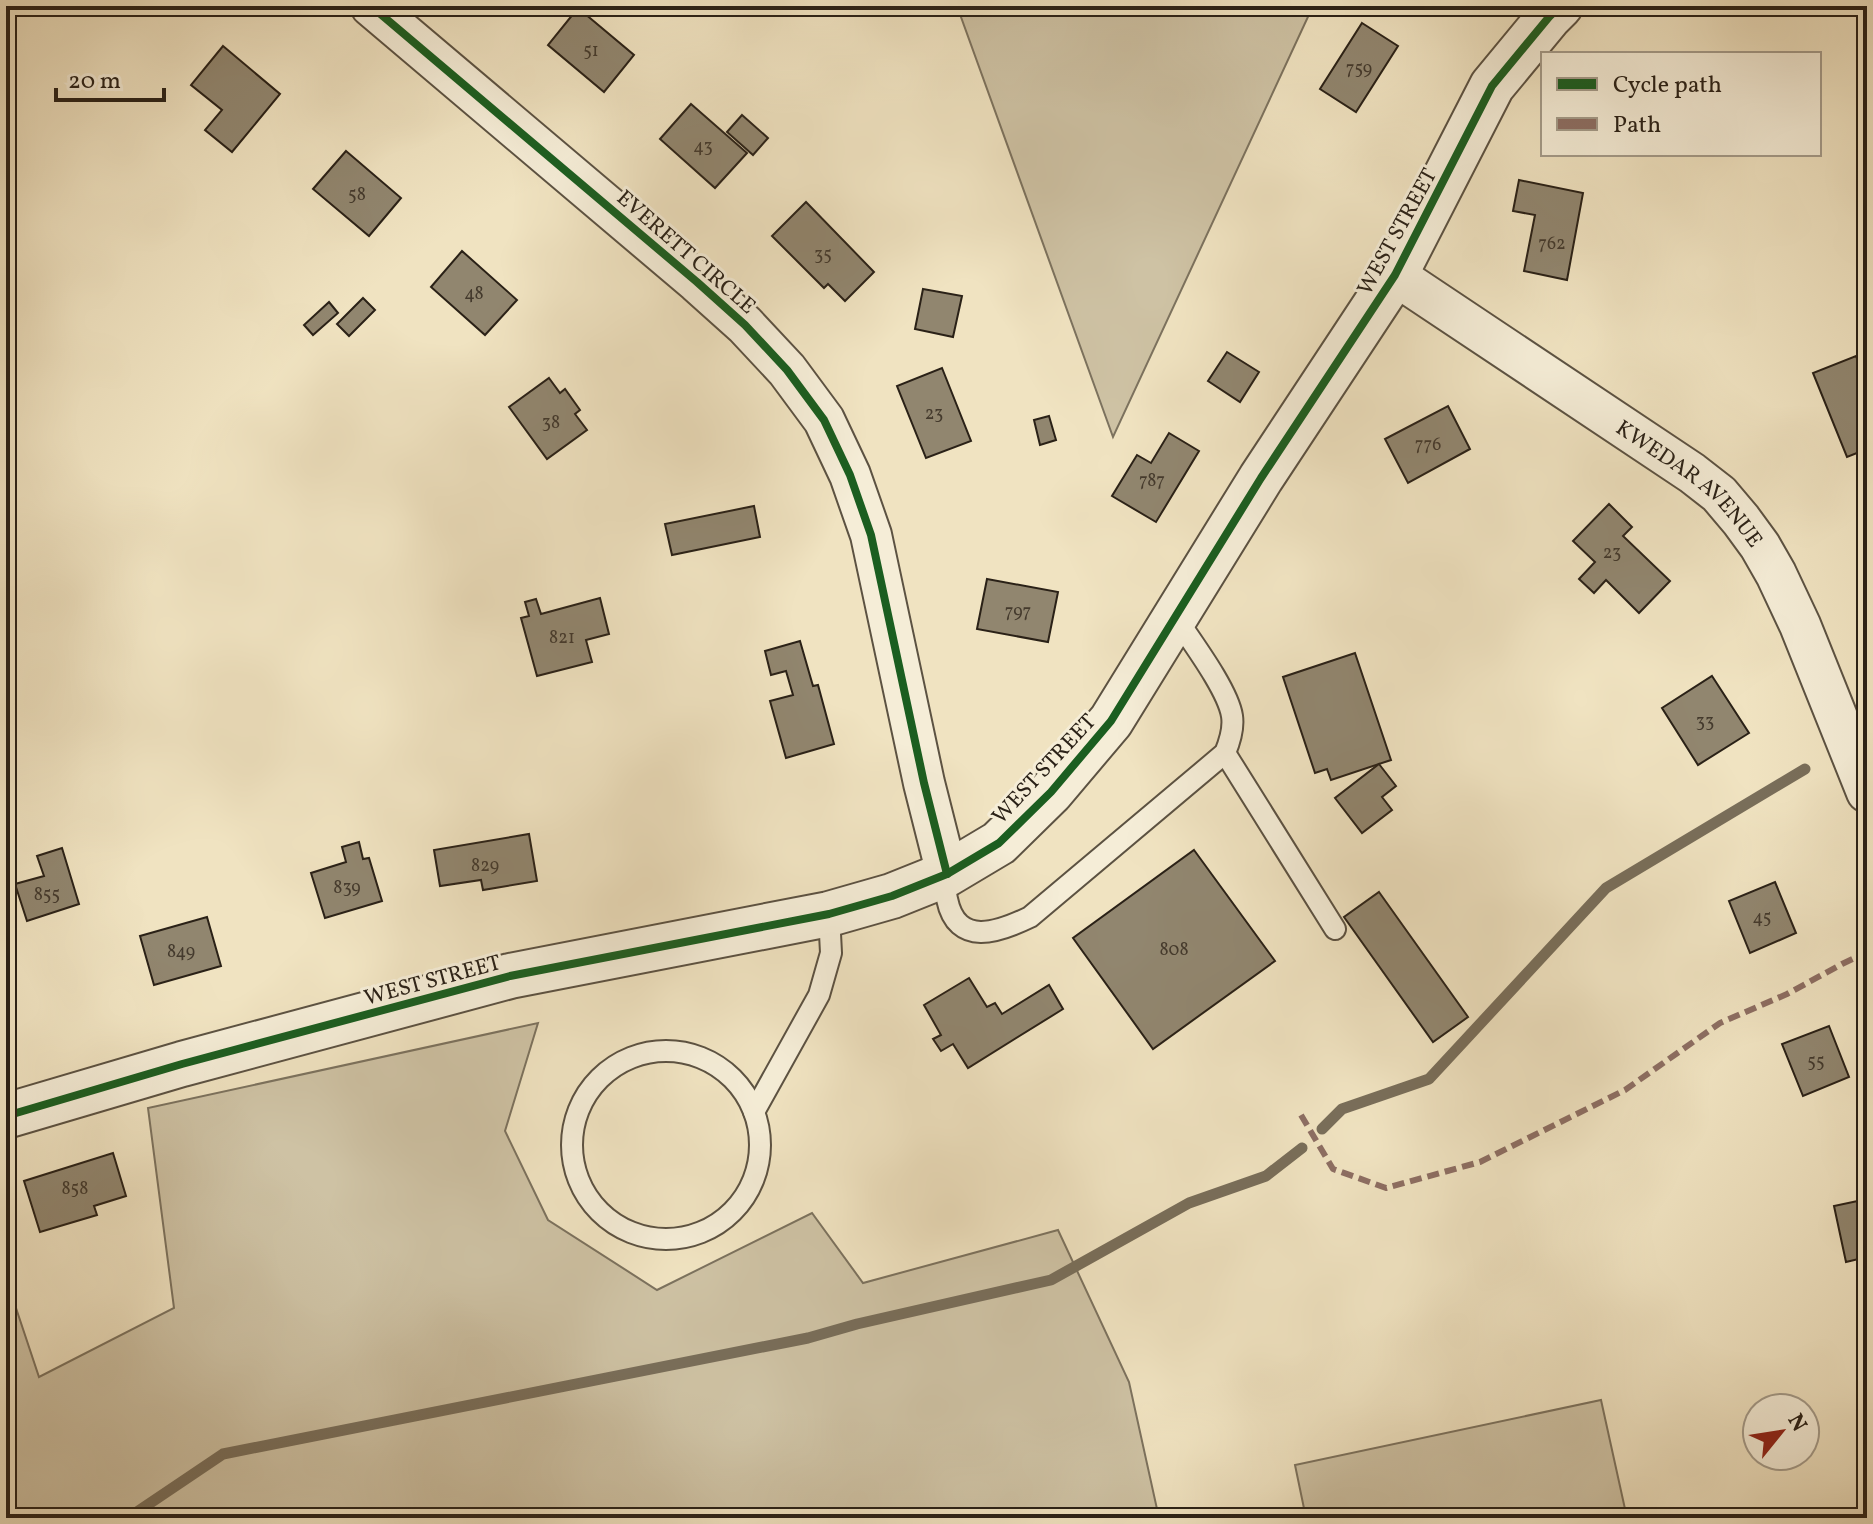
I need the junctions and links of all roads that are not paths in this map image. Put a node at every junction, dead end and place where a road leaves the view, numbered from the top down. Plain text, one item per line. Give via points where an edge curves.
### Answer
1 (371, 6) edge
2 (1560, 6) edge
3 (1395, 275) junction
4 (1176, 618) junction
5 (1225, 753) junction
6 (1867, 792) edge
7 (947, 874) junction
8 (829, 914) junction
9 (1335, 929) dead end
10 (754, 1112) junction
11 (6, 1116) edge

1 - 7 street, EVERETT CIRCLE via 745,325 824,420 871,535
2 - 3 street, WEST STREET via 1492,86
3 - 4 street, WEST STREET
3 - 6 street, KWEDAR AVENUE via 1719,494 1760,546 1782,586
4 - 5 lane via 1225,694 1232,735
4 - 7 street, WEST STREET via 1111,721 1051,792 999,843
5 - 7 lane via 1030,917 1005,929 967,930 946,899
5 - 9 lane
7 - 8 street, WEST STREET
8 - 10 lane via 831,953 819,995
8 - 11 street, WEST STREET via 510,976
10 - 10 lane via 760,1141 757,1171 744,1197 724,1219 698,1234 640,1236 610,1221 588,1197 574,1167 572,1135 581,1103 600,1077 626,1058 658,1050 690,1053 718,1066 740,1086

